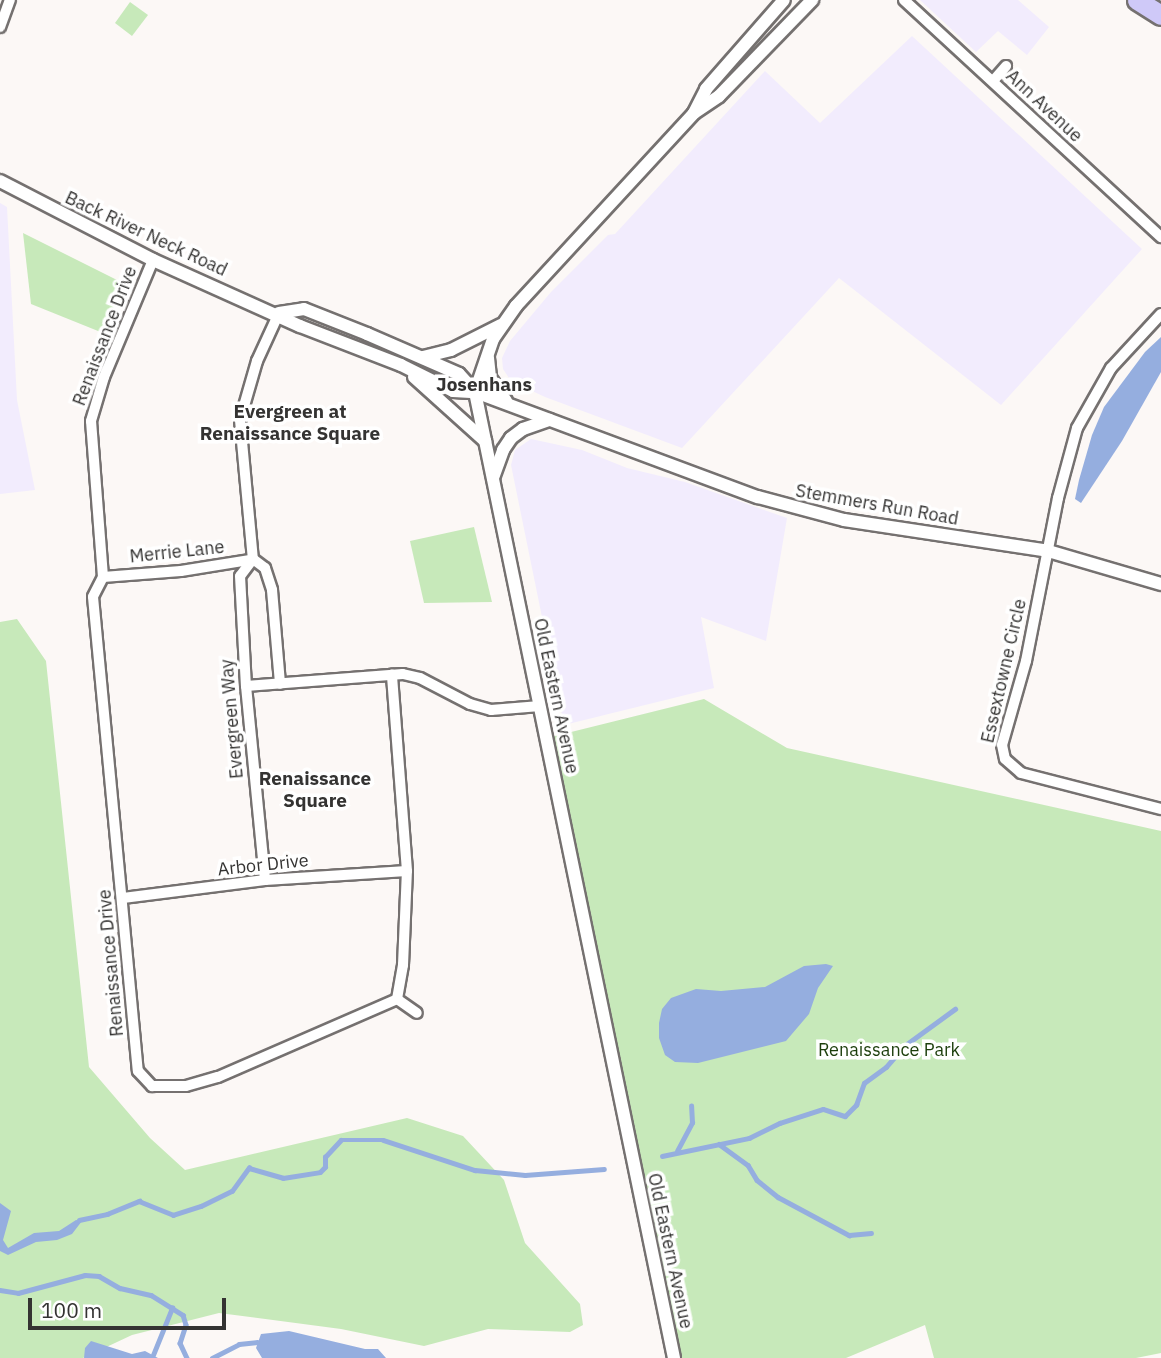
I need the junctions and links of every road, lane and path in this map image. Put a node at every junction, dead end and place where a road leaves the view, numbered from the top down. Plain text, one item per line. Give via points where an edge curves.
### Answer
1 (10, 0) edge
2 (783, 0) edge
3 (812, 0) edge
4 (904, 0) edge
5 (1137, 0) edge
6 (1161, 15) edge
7 (0, 27) edge
8 (1006, 66) dead end
9 (993, 81) junction
10 (694, 113) junction
11 (0, 181) edge
12 (1161, 237) edge
13 (153, 260) junction
14 (279, 313) junction
15 (1161, 314) edge
16 (502, 325) junction
17 (488, 348) junction
18 (423, 357) junction
19 (401, 365) junction
20 (475, 392) junction
21 (508, 404) junction
22 (551, 420) junction
23 (485, 441) junction
24 (493, 478) junction
25 (1048, 551) junction
26 (253, 559) junction
27 (103, 577) junction
28 (1161, 584) edge
29 (392, 675) junction
30 (280, 684) junction
31 (246, 686) junction
32 (540, 706) junction
33 (1161, 809) edge
34 (407, 871) junction
35 (265, 880) junction
36 (123, 898) junction
37 (397, 999) junction
38 (417, 1013) dead end
39 (674, 1358) edge

1 - 7 street
2 - 10 street, Old Eastern Avenue via 706,89
3 - 10 street, Old Eastern Avenue via 719,96
4 - 9 street, Ann Avenue
5 - 6 highway
8 - 9 street
9 - 12 street, Ann Avenue
10 - 16 street, Old Eastern Avenue
11 - 13 street, Back River Neck Road
13 - 14 street, Back River Neck Road
13 - 27 street, Renaissance Drive via 93,409
14 - 18 street, Back River Neck Road via 304,309
14 - 19 street, Back River Neck Road via 300,326
14 - 26 street, Evergreen Way via 257,361 240,420
15 - 25 street via 1111,368 1085,411 1069,456
16 - 17 street, Old Eastern Avenue
16 - 18 street via 451,351
17 - 20 street, Old Eastern Avenue
17 - 21 street via 490,378
18 - 20 street, Back River Neck Road via 459,374
19 - 20 street, Back River Neck Road via 453,391
19 - 23 street
20 - 21 street, Stemmers Run Road
20 - 23 street, Old Eastern Avenue
21 - 22 street, Stemmers Run Road
22 - 24 street via 511,438
22 - 25 street, Stemmers Run Road via 783,506 844,520
23 - 24 street, Old Eastern Avenue
24 - 32 street, Old Eastern Avenue
25 - 28 street, Stemmers Run Road
25 - 33 street, Essextowne Circle via 1026,662 1002,745 1004,759 1021,773
26 - 27 street, Merrie Lane
26 - 30 street, Evergreen Way via 265,568 272,590
26 - 31 street, Evergreen Way via 240,576
27 - 36 street, Renaissance Drive via 93,597
29 - 30 street
29 - 32 street via 420,678 491,710
29 - 34 street
30 - 31 street
31 - 35 street, Evergreen Way
32 - 39 street, Old Eastern Avenue
34 - 35 street, Arbor Drive
34 - 37 street
35 - 36 street, Arbor Drive
36 - 37 street, Renaissance Drive via 138,1071 152,1086 186,1086 218,1077
37 - 38 street

